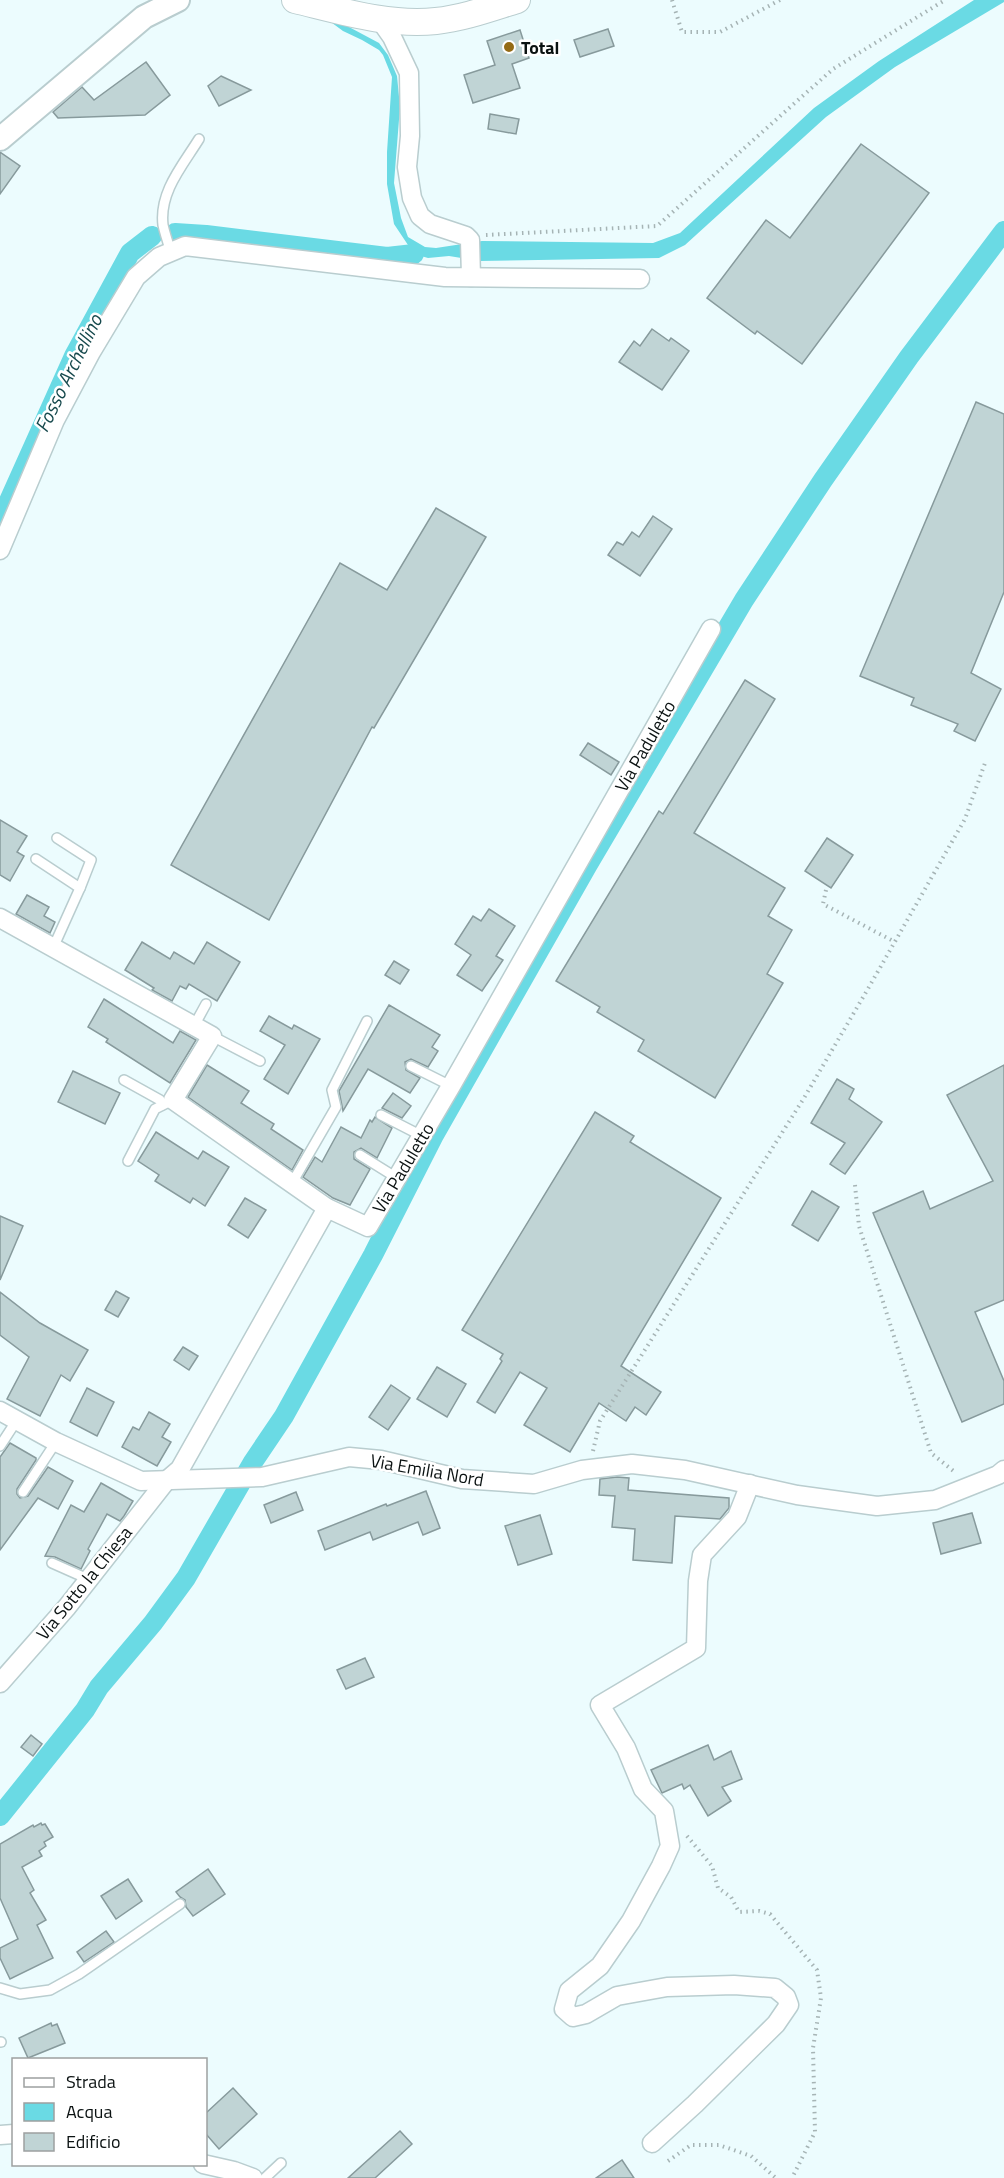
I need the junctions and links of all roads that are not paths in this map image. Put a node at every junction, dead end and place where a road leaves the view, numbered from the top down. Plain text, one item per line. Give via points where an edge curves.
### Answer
1 (178, 0) edge
2 (295, 0) edge
3 (517, 0) edge
4 (331, 5) edge
5 (146, 9) edge
6 (380, 20) junction
7 (0, 139) edge
8 (199, 139) dead end
9 (171, 252) junction
10 (471, 272) junction
11 (640, 279) dead end
12 (0, 550) edge
13 (711, 629) dead end
14 (57, 838) dead end
15 (36, 859) dead end
16 (80, 888) junction
17 (0, 918) edge
18 (53, 948) junction
19 (206, 1004) dead end
20 (367, 1021) dead end
21 (194, 1026) junction
22 (212, 1036) junction
23 (260, 1061) dead end
24 (411, 1066) dead end
25 (124, 1080) dead end
26 (452, 1086) junction
27 (168, 1103) junction
28 (381, 1115) dead end
29 (422, 1136) junction
30 (360, 1155) dead end
31 (128, 1161) dead end
32 (397, 1178) junction
33 (292, 1184) junction
34 (327, 1208) junction
35 (0, 1411) edge
36 (17, 1420) junction
37 (56, 1442) junction
38 (0, 1446) edge
39 (1002, 1475) edge
40 (166, 1481) junction
41 (750, 1484) junction
42 (23, 1492) dead end
43 (52, 1563) dead end
44 (88, 1579) junction
45 (2, 1676) edge
46 (180, 1904) dead end
47 (0, 1988) edge
48 (652, 2143) dead end
49 (281, 2163) dead end
50 (207, 2165) edge
51 (253, 2178) edge
52 (265, 2178) edge

1 - 5 street
2 - 4 main road
3 - 6 main road via 436,21
4 - 6 main road
5 - 7 street
6 - 10 street via 410,73 407,167 412,198 420,216 430,224 468,238
8 - 9 lane via 169,186 163,225
9 - 10 street via 185,246 445,277
9 - 12 street via 136,277 91,352 55,420
10 - 11 street
13 - 26 street, Via Paduletto
14 - 16 lane via 91,860
15 - 16 lane
16 - 18 lane
17 - 18 street
18 - 21 street
19 - 21 lane
20 - 33 lane via 332,1090 336,1107
21 - 22 street
22 - 23 lane
22 - 27 street
24 - 26 lane
25 - 27 lane
26 - 29 street, Via Paduletto
27 - 31 lane via 155,1109
27 - 33 street, Via Paduletto
28 - 29 lane
29 - 32 street, Via Paduletto
30 - 32 lane
32 - 34 street, Via Paduletto via 368,1227
33 - 34 street, Via Paduletto
34 - 40 street, Via Sotto la Chiesa via 180,1469
35 - 36 street, Via Emilia Nord
36 - 37 street, Via Emilia Nord
36 - 38 lane
37 - 40 street, Via Emilia Nord via 141,1481
37 - 42 lane
39 - 41 street, Via Emilia Nord via 935,1500 877,1506
40 - 41 street, Via Emilia Nord via 262,1477 349,1457 381,1460 462,1479 534,1484 591,1469 632,1464
40 - 44 street, Via Sotto la Chiesa
41 - 48 street via 737,1517 702,1555 696,1648 600,1705 626,1748 643,1790 664,1811 670,1846 631,1921 600,1966 569,1991 564,2009 573,2017 617,1996 667,1987 734,1985 776,1988 789,2005 776,2024
43 - 44 lane
44 - 45 street, Via Sotto la Chiesa
46 - 47 lane via 50,1990 20,1994
49 - 52 lane
50 - 51 street

